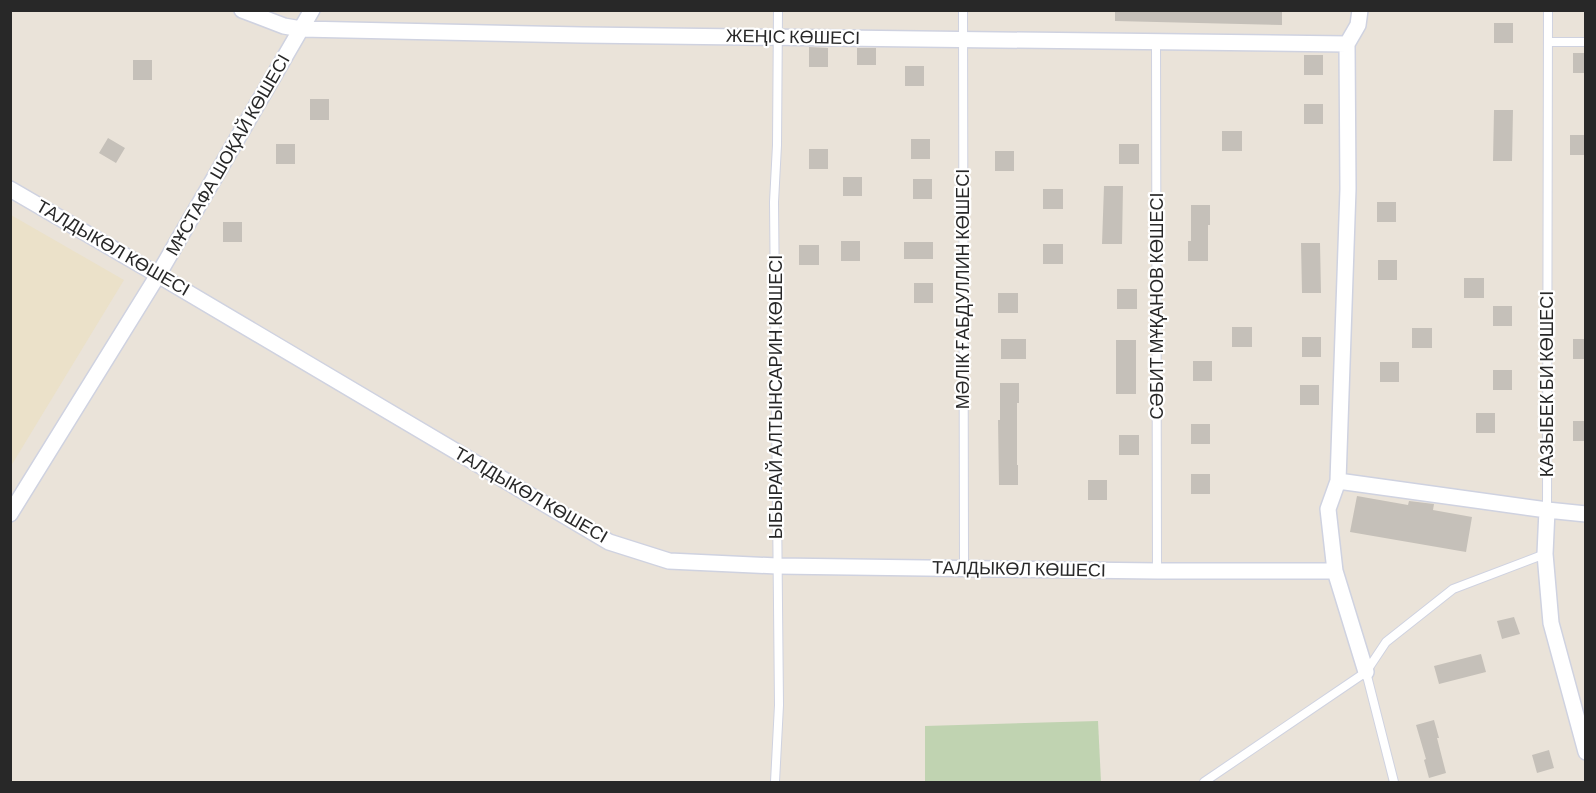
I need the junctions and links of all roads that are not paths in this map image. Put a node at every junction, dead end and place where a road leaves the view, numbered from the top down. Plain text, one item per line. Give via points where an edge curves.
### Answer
1 (242, 10) edge
2 (312, 10) edge
3 (778, 10) edge
4 (963, 10) edge
5 (1360, 10) edge
6 (1548, 10) edge
7 (301, 29) junction
8 (777, 36) junction
9 (963, 39) junction
10 (1156, 41) junction
11 (1548, 42) junction
12 (1586, 42) edge
13 (1347, 44) junction
14 (10, 189) edge
15 (158, 275) junction
16 (1338, 481) junction
17 (1547, 510) junction
18 (10, 514) edge
19 (1586, 514) edge
20 (1545, 554) junction
21 (777, 566) junction
22 (964, 568) junction
23 (1157, 571) junction
24 (1335, 571) junction
25 (1366, 672) junction
26 (1586, 752) edge
27 (775, 783) edge
28 (1204, 783) edge
29 (1394, 783) edge

1 - 7 street, ЖЕҢІС КӨШЕСІ
2 - 7 street, МҰСТАФА ШОҚАЙ КӨШЕСІ
3 - 8 lane, ЫБЫРАЙ АЛТЫНСАРИН КӨШЕСІ
4 - 9 lane, МӘЛІК ҒАБДУЛЛИН КӨШЕСІ
5 - 13 street via 1358,25
6 - 11 lane, КАЗЫБЕК БИ КӨШЕСІ
7 - 8 street, ЖЕҢІС КӨШЕСІ
7 - 15 street, МҰСТАФА ШОҚАЙ КӨШЕСІ
8 - 9 street, ЖЕҢІС КӨШЕСІ
8 - 21 lane, ЫБЫРАЙ АЛТЫНСАРИН КӨШЕСІ
9 - 10 street, ЖЕҢІС КӨШЕСІ
9 - 22 lane, МӘЛІК ҒАБДУЛЛИН КӨШЕСІ
10 - 13 street, ЖЕҢІС КӨШЕСІ
10 - 23 lane, СӘБИТ МҰҚАНОВ КӨШЕСІ
11 - 12 lane
11 - 17 lane, КАЗЫБЕК БИ КӨШЕСІ
13 - 16 street via 1348,189
14 - 15 street, ТАЛДЫКӨЛ КӨШЕСІ
15 - 18 street, МҰСТАФА ШОҚАЙ КӨШЕСІ
15 - 21 street, ТАЛДЫКӨЛ КӨШЕСІ via 609,542 669,561
16 - 17 street
16 - 24 street via 1328,509
17 - 19 street
17 - 20 street, КАЗЫБЕК БИ КӨШЕСІ
20 - 25 lane via 1453,589 1386,642
20 - 26 street, КАЗЫБЕК БИ КӨШЕСІ via 1551,623
21 - 22 street, ТАЛДЫКӨЛ КӨШЕСІ
21 - 27 lane, ЫБЫРАЙ АЛТЫНСАРИН КӨШЕСІ via 779,705
22 - 23 street, ТАЛДЫКӨЛ КӨШЕСІ
23 - 24 street, ТАЛДЫКӨЛ КӨШЕСІ
24 - 25 street
25 - 28 lane
25 - 29 lane

